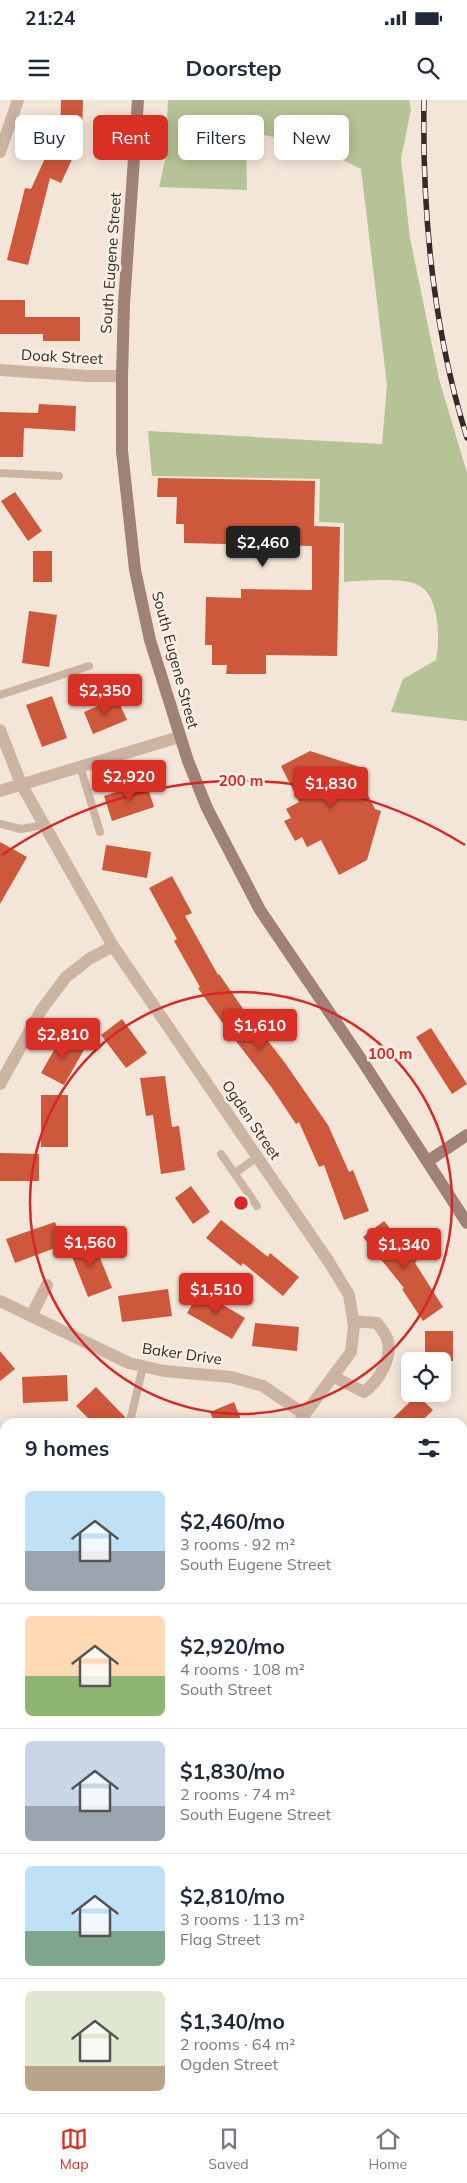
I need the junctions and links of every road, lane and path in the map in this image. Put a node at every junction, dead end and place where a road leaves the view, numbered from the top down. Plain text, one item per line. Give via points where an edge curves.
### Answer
1 (18, 100) edge
2 (138, 100) edge
3 (0, 152) edge
4 (0, 370) edge
5 (122, 376) junction
6 (0, 473) edge
7 (59, 476) dead end
8 (89, 666) dead end
9 (0, 695) edge
10 (0, 730) edge
11 (179, 737) junction
12 (80, 766) junction
13 (21, 784) junction
14 (0, 791) edge
15 (0, 824) edge
16 (44, 825) junction
17 (100, 832) dead end
18 (113, 946) junction
19 (0, 1084) edge
20 (467, 1135) edge
21 (221, 1154) dead end
22 (256, 1158) junction
23 (428, 1161) junction
24 (235, 1173) junction
25 (257, 1206) dead end
26 (467, 1223) edge
27 (47, 1284) dead end
28 (0, 1301) edge
29 (31, 1316) junction
30 (353, 1321) junction
31 (143, 1366) junction
32 (334, 1376) junction
33 (131, 1418) edge
34 (301, 1418) edge

1 - 3 street
2 - 5 main road, South Eugene Street
4 - 5 street, Doak Street
5 - 11 main road, South Eugene Street via 122,451 135,570 150,640
6 - 7 lane
8 - 9 lane
10 - 13 street, Ogden Street
11 - 12 street
11 - 23 main road, South Eugene Street via 207,808 260,910
12 - 13 street
12 - 17 lane
13 - 14 street
13 - 16 street, Ogden Street
15 - 16 lane via 21,829
16 - 18 street, Ogden Street
18 - 19 street via 66,977 42,1009
18 - 22 street, Ogden Street
20 - 23 main road
21 - 24 lane
22 - 24 lane
22 - 30 street, Ogden Street via 349,1295
23 - 26 main road, South Eugene Street
24 - 25 lane
27 - 29 street
28 - 29 street, Baker Drive
29 - 31 street, Baker Drive via 121,1360
30 - 32 street, Ogden Street via 351,1352
30 - 32 street via 377,1323 387,1337 389,1357 373,1386 364,1392
31 - 33 lane
31 - 34 street, Baker Drive via 231,1378 263,1386
32 - 34 street, Ogden Street

